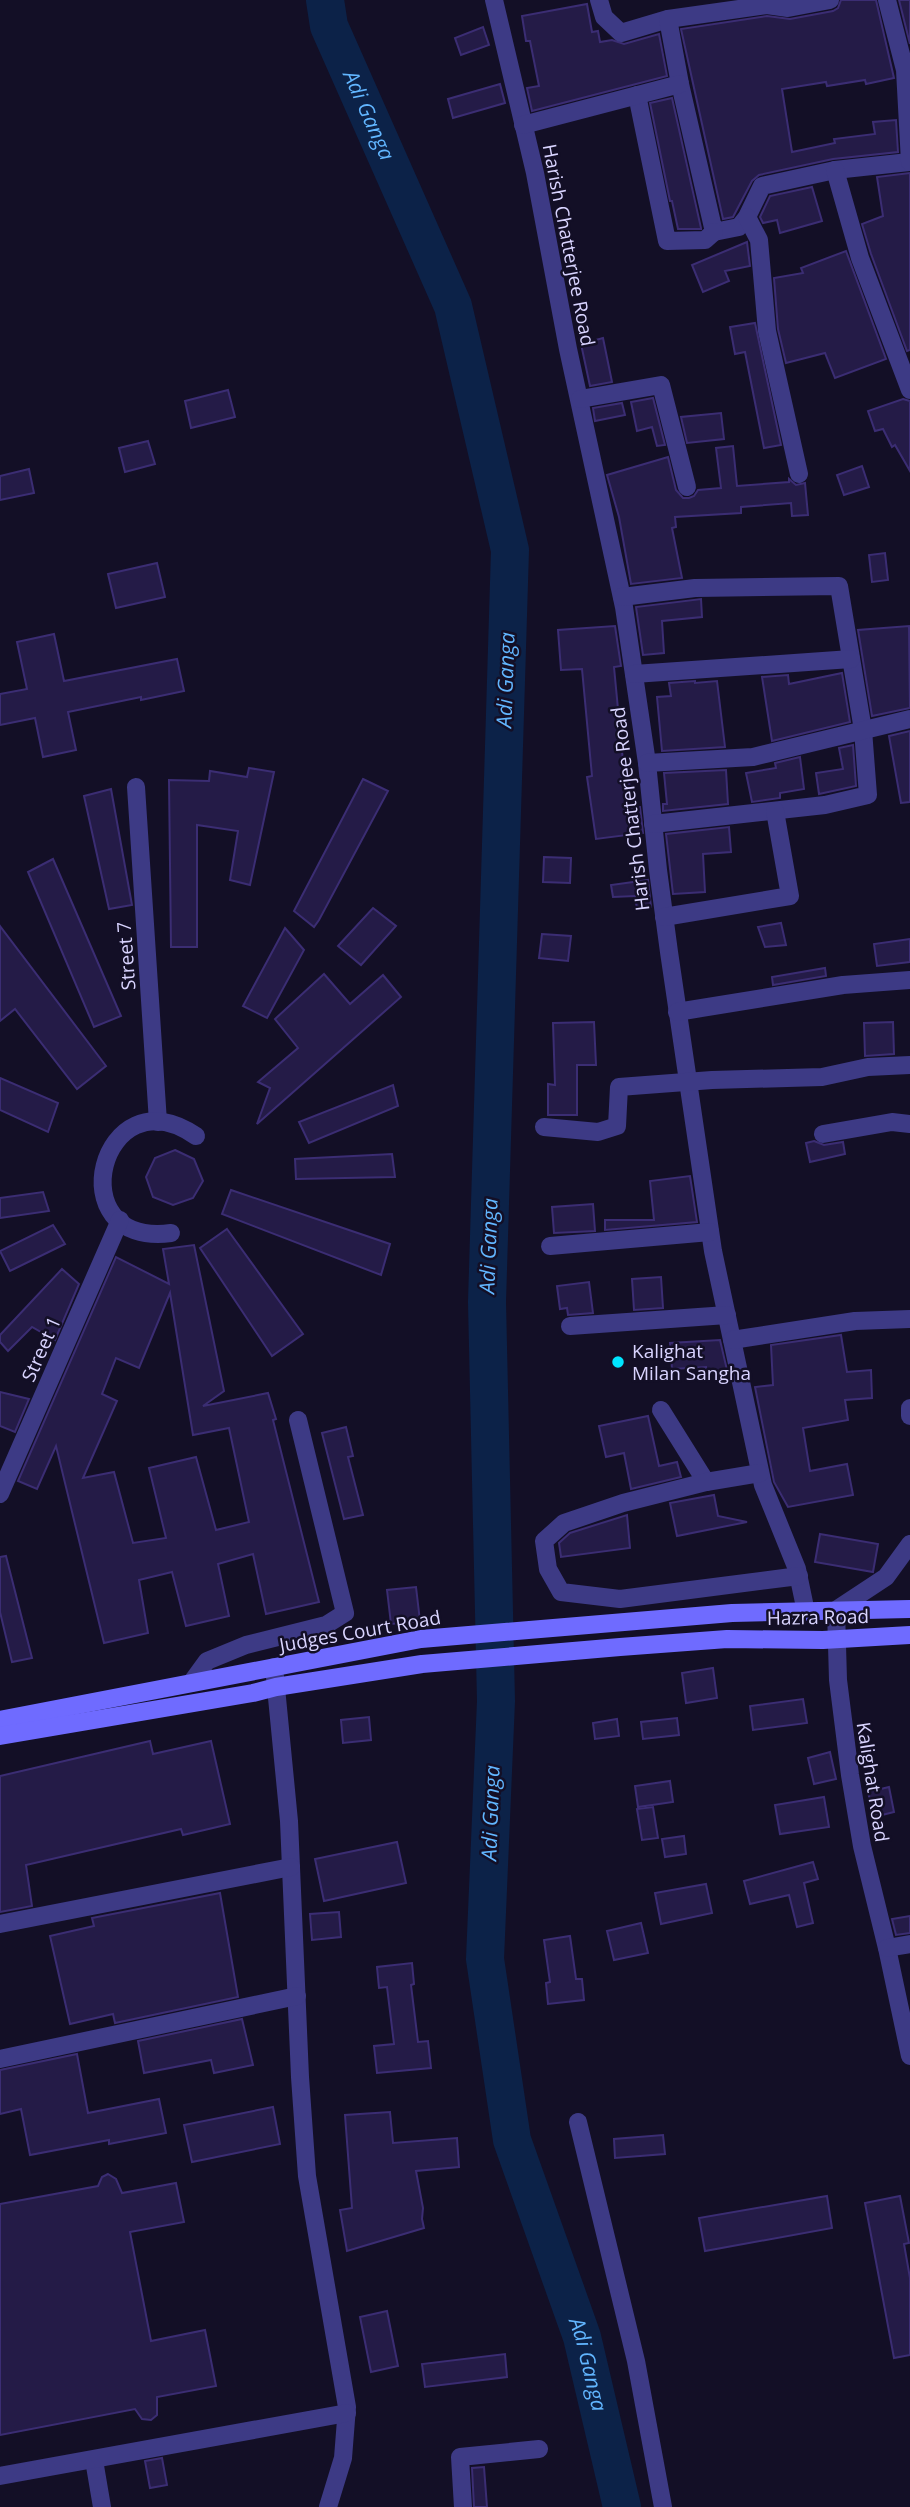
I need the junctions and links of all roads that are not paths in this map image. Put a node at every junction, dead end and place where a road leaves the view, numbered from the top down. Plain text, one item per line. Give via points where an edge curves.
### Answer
1 (494, 0) edge
2 (599, 0) edge
3 (830, 0) edge
4 (887, 0) edge
5 (674, 12) edge
6 (904, 42) edge
7 (680, 84) junction
8 (637, 95) junction
9 (523, 125) junction
10 (910, 162) edge
11 (835, 170) junction
12 (747, 217) junction
13 (714, 232) junction
14 (910, 390) edge
15 (580, 400) junction
16 (799, 474) dead end
17 (687, 487) dead end
18 (622, 597) junction
19 (851, 659) junction
20 (634, 674) junction
21 (910, 719) edge
22 (863, 730) junction
23 (647, 763) junction
24 (136, 787) dead end
25 (775, 811) junction
26 (653, 824) junction
27 (664, 917) junction
28 (910, 980) edge
29 (677, 1012) junction
30 (910, 1065) edge
31 (687, 1083) junction
32 (158, 1122) junction
33 (910, 1124) edge
34 (544, 1126) dead end
35 (822, 1134) dead end
36 (196, 1136) dead end
37 (120, 1220) junction
38 (710, 1232) junction
39 (171, 1233) dead end
40 (550, 1247) dead end
41 (727, 1315) junction
42 (910, 1319) edge
43 (570, 1326) dead end
44 (732, 1340) junction
45 (910, 1408) edge
46 (662, 1410) dead end
47 (910, 1416) edge
48 (298, 1420) dead end
49 (760, 1473) junction
50 (706, 1482) junction
51 (0, 1494) edge
52 (910, 1544) edge
53 (799, 1576) junction
54 (910, 1609) edge
55 (836, 1610) junction
56 (806, 1612) junction
57 (732, 1614) joint
58 (910, 1635) edge
59 (835, 1640) junction
60 (274, 1667) junction
61 (191, 1683) junction
62 (276, 1686) junction
63 (0, 1720) edge
64 (0, 1735) edge
65 (291, 1867) junction
66 (0, 1924) edge
67 (910, 1944) edge
68 (887, 1948) junction
69 (297, 1996) junction
70 (910, 2056) edge
71 (0, 2059) edge
72 (578, 2122) dead end
73 (347, 2413) junction
74 (539, 2449) dead end
75 (94, 2460) junction
76 (0, 2476) edge
77 (103, 2507) edge
78 (328, 2507) edge
79 (463, 2507) edge
80 (663, 2507) edge

1 - 9 street, Harish Chatterjee Road
2 - 5 street via 604,17 621,33
3 - 5 street via 788,8 766,5
4 - 6 street
5 - 7 street
6 - 10 street
7 - 8 street
7 - 13 street
8 - 9 street
8 - 13 street via 667,241 705,240
9 - 15 street, Harish Chatterjee Road
10 - 11 street
11 - 12 street via 762,186
11 - 14 street via 860,258
12 - 13 street via 739,227
12 - 16 street via 759,240 767,331
15 - 17 street via 661,385
15 - 18 street, Harish Chatterjee Road
18 - 19 street via 695,589 839,586
18 - 20 street, Harish Chatterjee Road
19 - 20 street
19 - 22 street
20 - 23 street, Harish Chatterjee Road
21 - 22 street
22 - 23 street via 752,757
22 - 25 street via 868,795
23 - 26 street, Harish Chatterjee Road
24 - 32 street, Street 7
25 - 26 street
25 - 27 street via 790,896
26 - 27 street, Harish Chatterjee Road
27 - 29 street, Harish Chatterjee Road
28 - 29 street via 842,985
29 - 31 street, Harish Chatterjee Road
30 - 31 street via 868,1067 822,1077
31 - 34 street via 619,1087 617,1126 598,1132
31 - 38 street, Harish Chatterjee Road
32 - 36 street
32 - 37 street via 132,1128 111,1146 105,1158 105,1198
33 - 35 street via 892,1122
37 - 39 street via 144,1233
37 - 51 street, Street 1
38 - 40 street
38 - 41 street, Harish Chatterjee Road
41 - 43 street
41 - 44 street, Harish Chatterjee Road
42 - 44 street via 855,1321
44 - 49 street, Harish Chatterjee Road
45 - 47 street
46 - 50 street
48 - 61 street via 345,1613 326,1625 246,1644 207,1661
49 - 50 street
49 - 53 street, Harish Chatterjee Road
50 - 53 street via 564,1523 544,1541 548,1569 561,1592 620,1598
52 - 55 street via 886,1577
53 - 56 street, Harish Chatterjee Road
54 - 55 main road, Hazra Road
55 - 56 main road, Hazra Road
55 - 59 street, Kalighat Road
56 - 57 main road, Hazra Road
57 - 60 main road, Judges Court Road via 421,1639
58 - 59 main road, Hazra Road
59 - 62 main road, Hazra Road via 727,1639 422,1664
59 - 68 street, Kalighat Road via 841,1715 862,1846
60 - 61 main road, Judges Court Road
60 - 62 street
61 - 63 main road, Judges Court Road
62 - 64 main road
62 - 65 street
65 - 66 street
65 - 69 street
67 - 68 street
68 - 70 street, Kalighat Road
69 - 71 street
69 - 73 street via 307,2176
72 - 80 street via 636,2361
73 - 75 street
73 - 78 street via 343,2458
74 - 79 street via 460,2457
75 - 76 street
75 - 77 street

